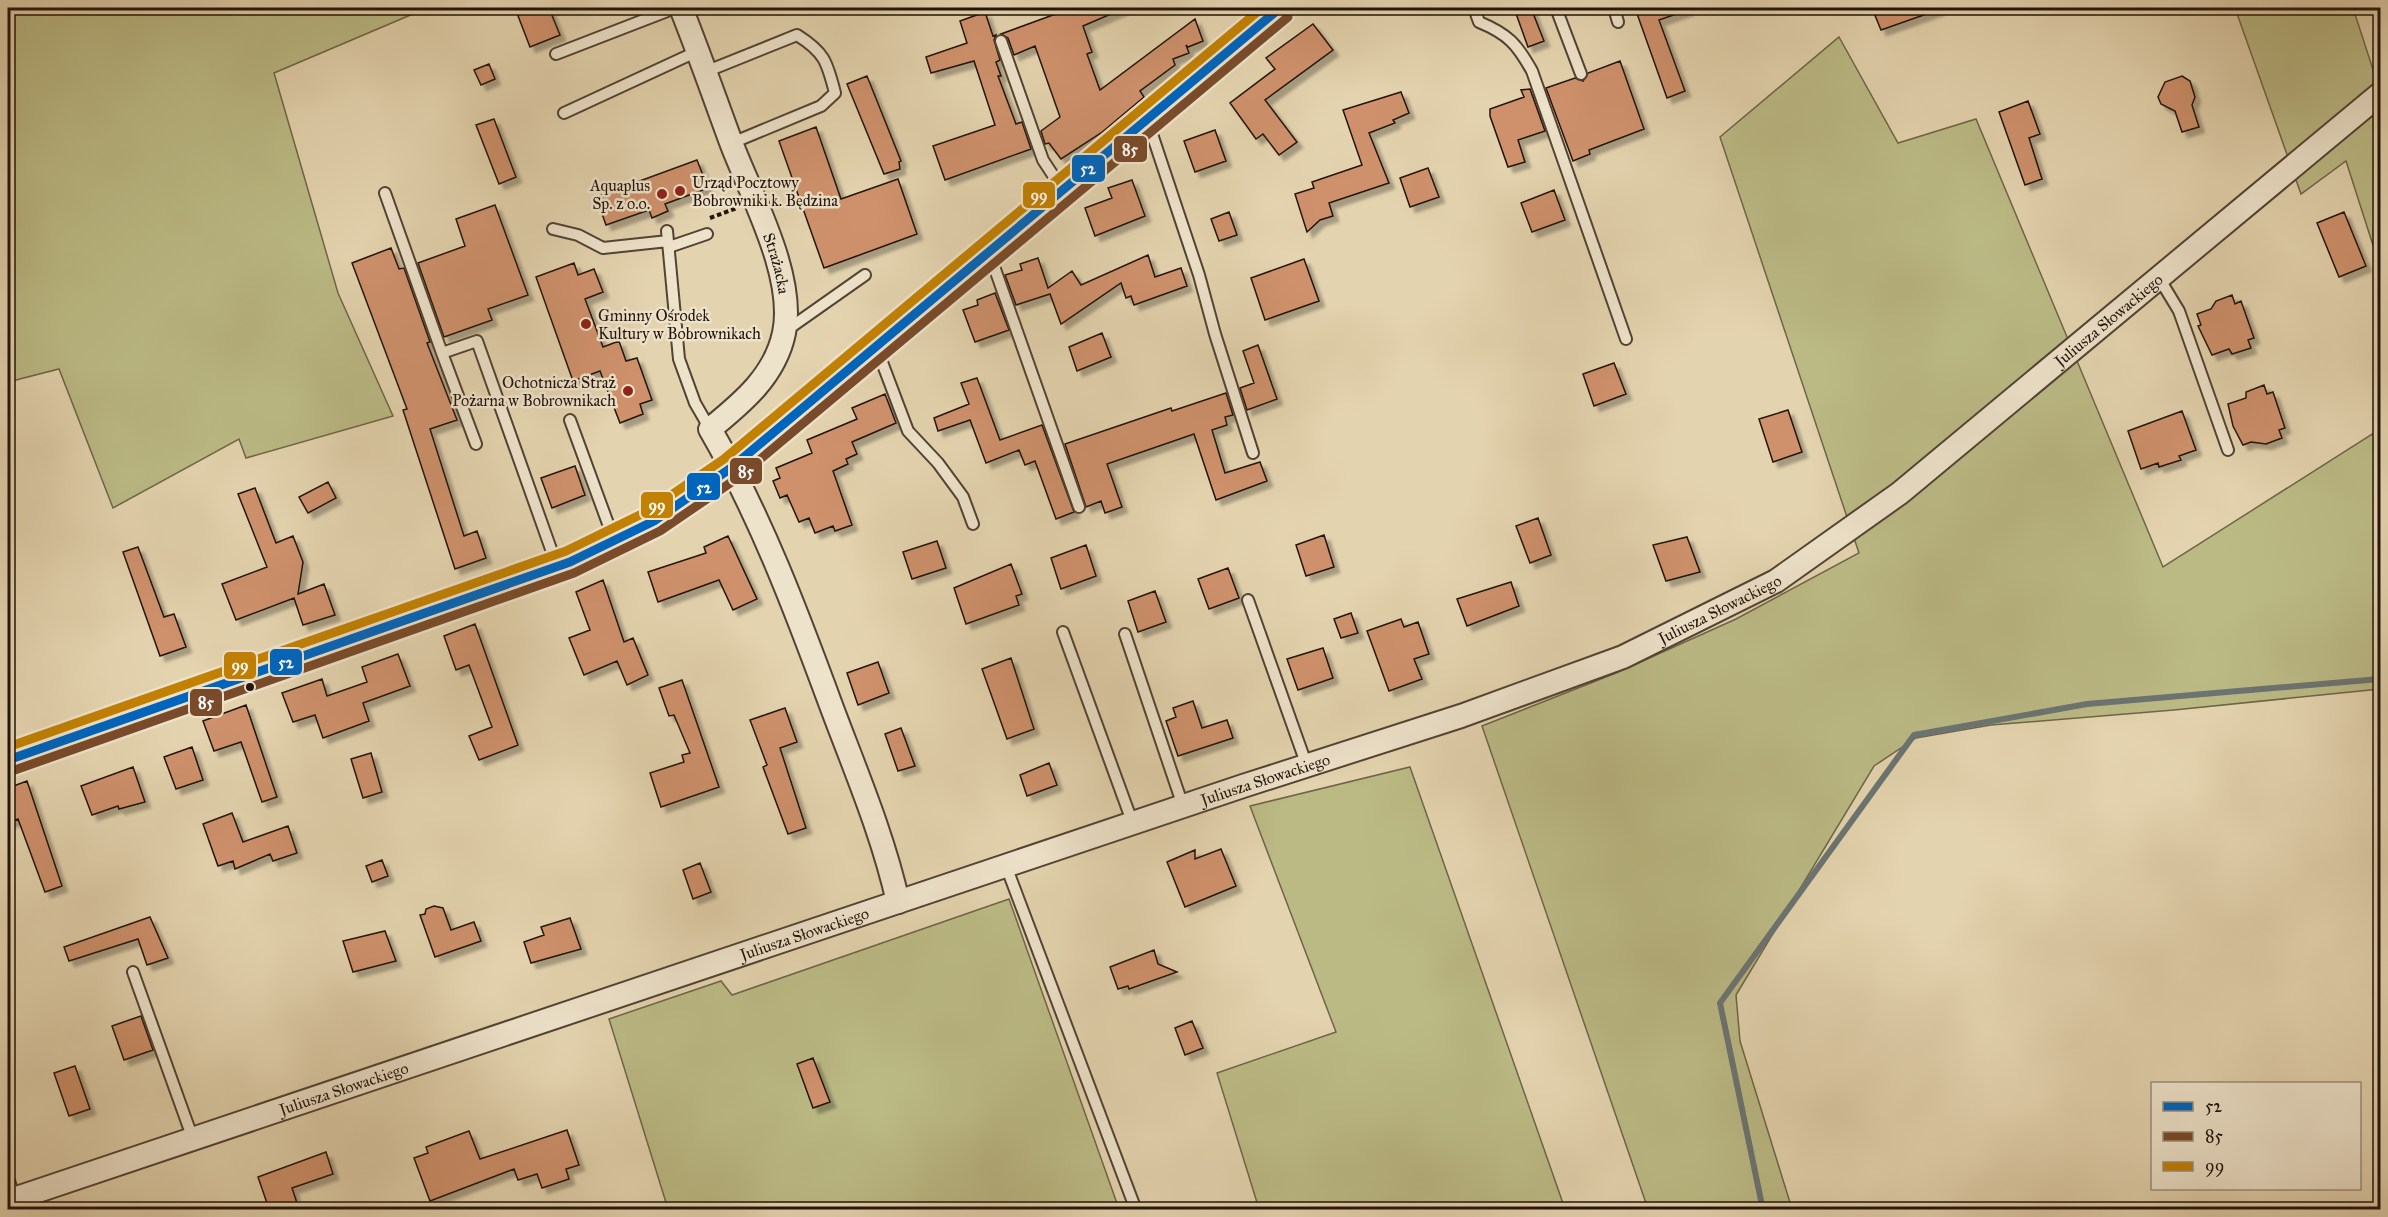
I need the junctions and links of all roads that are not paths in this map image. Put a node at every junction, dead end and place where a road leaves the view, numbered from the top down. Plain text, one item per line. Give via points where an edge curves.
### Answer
1 (675, 8) edge
2 (681, 8) edge
3 (1280, 8) edge
4 (1474, 8) edge
5 (1556, 8) edge
6 (1614, 8) edge
7 (1618, 22) dead end
8 (1001, 42) dead end
9 (698, 50) junction
10 (556, 54) dead end
11 (705, 72) junction
12 (1581, 74) dead end
13 (2380, 93) edge
14 (564, 113) dead end
15 (1142, 121) junction
16 (732, 143) junction
17 (1062, 190) junction
18 (385, 193) dead end
19 (553, 229) dead end
20 (707, 234) road end
21 (668, 240) junction
22 (989, 252) junction
23 (865, 275) dead end
24 (2159, 278) junction
25 (784, 332) junction
26 (1626, 339) dead end
27 (876, 346) junction
28 (442, 353) junction
29 (570, 420) dead end
30 (710, 429) junction
31 (476, 444) dead end
32 (2228, 450) dead end
33 (1253, 453) dead end
34 (731, 468) junction
35 (1078, 507) dead end
36 (973, 524) dead end
37 (615, 543) junction
38 (557, 566) junction
39 (1248, 600) dead end
40 (1063, 632) dead end
41 (1125, 634) dead end
42 (8, 760) edge
43 (1307, 766) junction
44 (1183, 806) junction
45 (1133, 824) junction
46 (1006, 866) junction
47 (898, 902) junction
48 (133, 972) dead end
49 (192, 1139) junction
50 (10, 1192) edge
51 (1136, 1209) edge

1 - 10 lane
2 - 9 street, Strażacka
3 - 15 street
4 - 26 lane via 1479,22 1500,31 1519,47 1532,71
5 - 12 lane
6 - 7 lane
8 - 17 lane via 1043,160
9 - 11 street, Strażacka
9 - 14 lane
11 - 16 street, Strażacka
11 - 16 lane via 797,35 819,49 833,82 835,93 822,106
13 - 24 street, Juliusza Słowackiego
15 - 17 street
15 - 33 lane via 1152,134 1200,275
16 - 25 street, Strażacka via 783,288
17 - 22 street
18 - 28 lane
19 - 21 lane via 603,248
20 - 21 lane
21 - 30 lane via 679,359 692,396
22 - 27 street
22 - 35 lane
23 - 25 lane
24 - 32 lane via 2179,311
24 - 43 street, Juliusza Słowackiego via 1900,493 1776,581 1623,657
25 - 30 street, Strażacka via 761,382
27 - 34 street
27 - 36 lane via 908,431 963,497
28 - 31 lane
28 - 38 lane via 477,341
29 - 37 lane
30 - 34 street
34 - 37 street via 659,520
34 - 47 street via 748,498 807,642 874,820
37 - 38 street
38 - 42 street
39 - 43 lane
40 - 45 lane
41 - 44 lane
43 - 44 street, Juliusza Słowackiego
44 - 45 street, Juliusza Słowackiego
45 - 46 street, Juliusza Słowackiego
46 - 47 street, Juliusza Słowackiego
46 - 51 lane
47 - 49 street, Juliusza Słowackiego
48 - 49 lane
49 - 50 street, Juliusza Słowackiego

